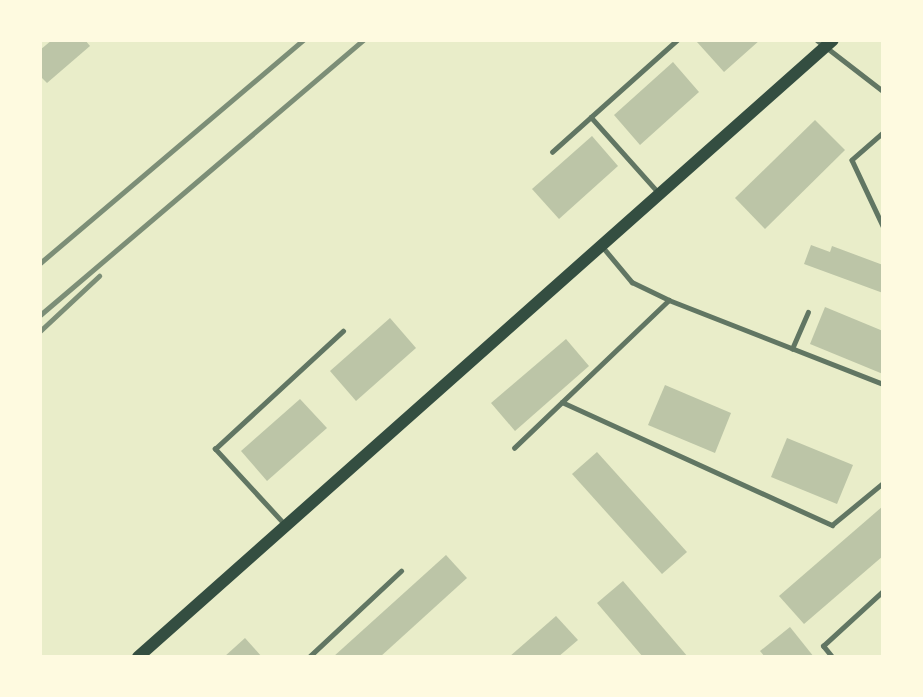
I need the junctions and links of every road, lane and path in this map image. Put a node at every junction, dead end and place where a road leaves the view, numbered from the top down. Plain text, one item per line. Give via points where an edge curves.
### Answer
1 (677, 40) edge
2 (825, 43) edge
3 (883, 91) edge
4 (591, 117) junction
5 (883, 133) edge
6 (552, 152) dead end
7 (659, 192) junction
8 (883, 226) edge
9 (601, 245) junction
10 (670, 300) junction
11 (808, 312) dead end
12 (343, 331) dead end
13 (792, 349) junction
14 (883, 384) edge
15 (562, 402) junction
16 (514, 447) dead end
17 (883, 483) edge
18 (287, 527) junction
19 (401, 571) dead end
20 (883, 591) edge
21 (138, 657) edge
22 (309, 657) edge
23 (832, 657) edge

1 - 4 lane
2 - 3 lane
2 - 7 main road
4 - 6 lane
4 - 7 lane
5 - 8 lane via 852,160
7 - 9 main road
9 - 10 lane via 632,282
9 - 18 main road
10 - 13 lane
10 - 15 lane
11 - 13 lane
12 - 18 lane via 215,449
13 - 14 lane
15 - 16 lane
15 - 17 lane via 832,525
18 - 21 main road
19 - 22 lane
20 - 23 lane via 823,646

